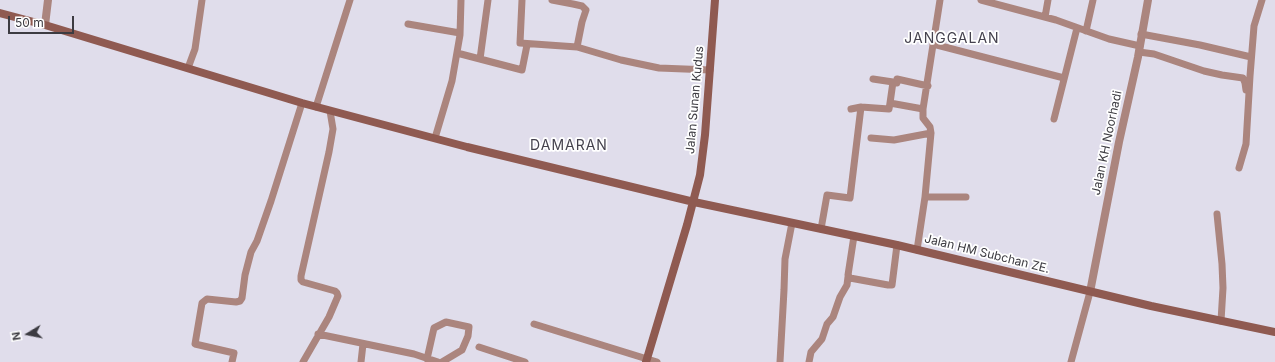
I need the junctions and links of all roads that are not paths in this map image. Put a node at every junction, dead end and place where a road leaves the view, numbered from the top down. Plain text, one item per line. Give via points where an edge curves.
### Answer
1 (48, 0) edge
2 (202, 0) edge
3 (350, 0) edge
4 (461, 0) edge
5 (488, 0) edge
6 (522, 0) edge
7 (552, 0) edge
8 (715, 0) edge
9 (940, 0) edge
10 (981, 0) edge
11 (1048, 0) edge
12 (1093, 0) edge
13 (1148, 0) edge
14 (1262, 0) edge
15 (0, 13) edge
16 (1044, 17) junction
17 (408, 24) dead end
18 (45, 25) junction
19 (1077, 28) junction
20 (1086, 31) junction
21 (460, 33) junction
22 (1141, 34) junction
23 (527, 44) junction
24 (933, 44) junction
25 (577, 47) junction
26 (1139, 49) junction
27 (457, 54) junction
28 (1251, 57) junction
29 (480, 60) junction
30 (188, 68) junction
31 (710, 70) junction
32 (1064, 78) junction
33 (872, 79) dead end
34 (893, 82) junction
35 (928, 86) junction
36 (1248, 100) junction
37 (302, 103) junction
38 (890, 103) junction
39 (861, 106) junction
40 (316, 107) junction
41 (851, 109) dead end
42 (923, 109) junction
43 (330, 111) junction
44 (1054, 120) dead end
45 (931, 133) junction
46 (435, 138) junction
47 (872, 138) dead end
48 (1239, 168) dead end
49 (926, 197) junction
50 (966, 197) dead end
51 (694, 202) junction
52 (1217, 214) dead end
53 (792, 223) junction
54 (821, 229) junction
55 (854, 236) junction
56 (897, 245) junction
57 (917, 250) junction
58 (848, 277) junction
59 (1090, 292) junction
60 (1221, 321) junction
61 (534, 324) dead end
62 (1275, 332) edge
63 (318, 334) junction
64 (363, 344) junction
65 (479, 347) dead end
66 (427, 359) junction
67 (646, 361) edge
68 (232, 362) edge
69 (303, 362) edge
70 (361, 362) edge
71 (438, 362) edge
72 (442, 362) edge
73 (525, 362) edge
74 (657, 362) edge
75 (780, 362) edge
76 (810, 362) edge
77 (1071, 362) edge

1 - 18 street
2 - 30 street via 194,49
3 - 40 street
4 - 21 street
5 - 29 street
6 - 23 street via 520,43
7 - 25 street via 582,6 586,10
8 - 31 main road, Jalan Sunan Kudus
9 - 24 street
10 - 16 street
11 - 16 street
12 - 20 street
13 - 22 street, Jalan KH Noorhadi
14 - 28 street via 1254,26
15 - 18 main road, Jalan HM Subchan ZE.
16 - 19 street
17 - 21 street
18 - 30 main road, Jalan HM Subchan ZE.
19 - 20 street
19 - 32 street
20 - 26 street
21 - 27 street
22 - 26 street, Jalan KH Noorhadi
22 - 28 street
23 - 25 street
23 - 29 street via 522,70
24 - 32 street
24 - 35 street
25 - 31 street via 658,68
26 - 36 street via 1204,71 1242,78 1246,83
26 - 59 street, Jalan KH Noorhadi
27 - 29 street
27 - 46 street
28 - 36 street
30 - 37 main road, Jalan HM Subchan ZE.
31 - 51 main road, Jalan Sunan Kudus via 704,150
32 - 44 street
33 - 34 street
34 - 35 street via 897,83 898,79
34 - 38 street
35 - 42 street
36 - 48 street via 1246,144
37 - 40 main road, Jalan HM Subchan ZE.
37 - 68 street via 271,201 251,252 242,298 236,302 207,299 202,303 195,344 234,352
38 - 39 street via 889,109
38 - 42 street
39 - 41 street
39 - 54 street via 850,198 827,195
40 - 43 main road, Jalan HM Subchan ZE.
42 - 45 street via 923,118
43 - 46 main road, Jalan HM Subchan ZE.
43 - 63 street via 333,128 330,152 301,276 303,282 338,294 329,317
45 - 47 street via 894,140
45 - 49 street
46 - 51 main road, Jalan HM Subchan ZE.
49 - 50 street
49 - 57 street
51 - 53 main road, Jalan HM Subchan ZE.
51 - 67 main road, Jalan Sunan Kudus
52 - 60 street via 1222,264
53 - 54 main road, Jalan HM Subchan ZE.
53 - 75 street via 785,259
54 - 55 main road, Jalan HM Subchan ZE.
55 - 56 main road, Jalan HM Subchan ZE.
55 - 58 street
56 - 57 main road, Jalan HM Subchan ZE.
56 - 58 street via 892,285
57 - 59 main road, Jalan HM Subchan ZE.
58 - 76 street via 847,285 822,339 810,352
59 - 60 main road, Jalan HM Subchan ZE.
59 - 77 street
60 - 62 main road, Jalan HM Subchan ZE.
61 - 67 street
63 - 64 street
63 - 69 street
64 - 66 street
64 - 70 street
65 - 73 street
66 - 71 street
66 - 72 street via 434,328 446,322 469,327 462,350
67 - 74 street

